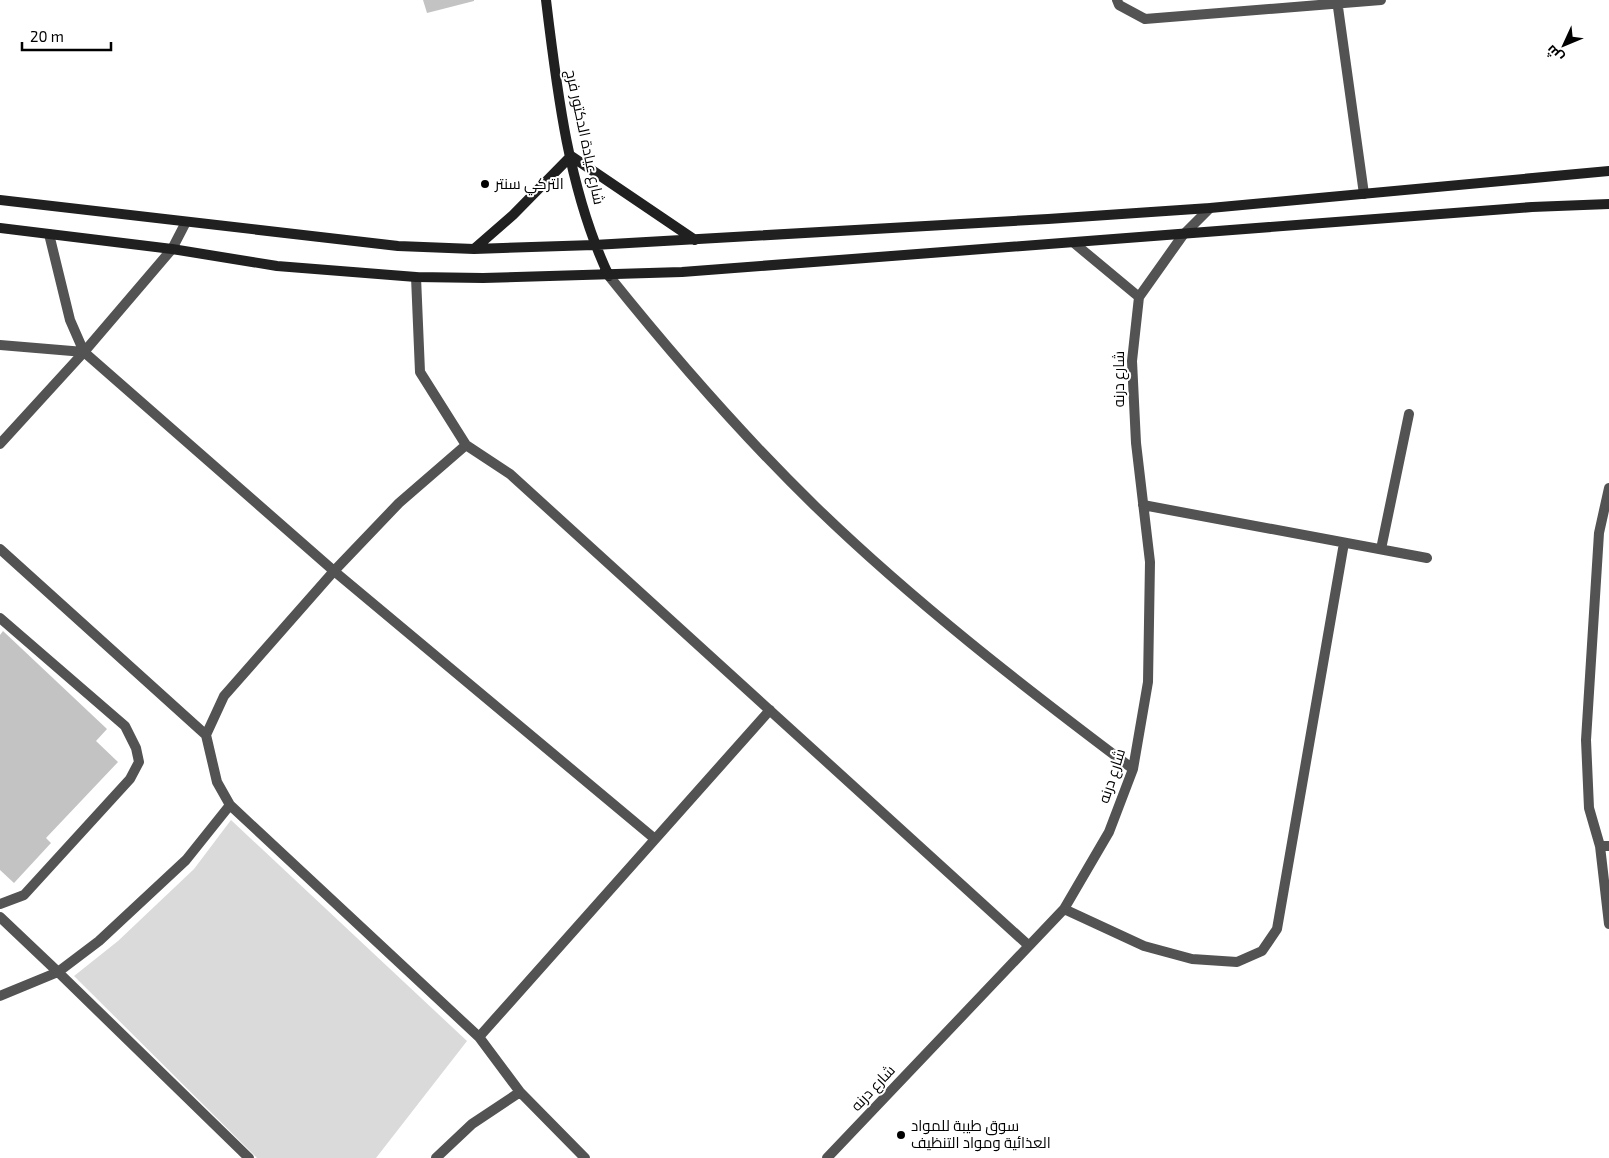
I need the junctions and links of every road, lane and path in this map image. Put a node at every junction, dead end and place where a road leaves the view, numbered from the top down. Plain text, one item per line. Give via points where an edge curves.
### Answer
1 (546, 0) edge
2 (1117, 0) edge
3 (1381, 0) edge
4 (1338, 3) edge
5 (571, 156) junction
6 (1609, 172) edge
7 (1364, 194) junction
8 (0, 200) edge
9 (1609, 204) edge
10 (1210, 208) junction
11 (186, 222) junction
12 (0, 228) edge
13 (49, 234) junction
14 (1183, 235) junction
15 (695, 240) junction
16 (1074, 243) junction
17 (594, 245) junction
18 (172, 248) junction
19 (474, 249) junction
20 (609, 276) junction
21 (416, 277) junction
22 (1139, 296) junction
23 (0, 345) edge
24 (84, 352) junction
25 (1408, 414) dead end
26 (0, 444) edge
27 (466, 445) junction
28 (1609, 488) edge
29 (1143, 505) junction
30 (1344, 543) junction
31 (0, 549) edge
32 (1381, 549) junction
33 (1427, 558) dead end
34 (334, 571) junction
35 (0, 618) edge
36 (770, 710) junction
37 (206, 735) junction
38 (1134, 769) junction
39 (230, 806) junction
40 (656, 839) junction
41 (1604, 846) edge
42 (0, 904) edge
43 (1064, 908) junction
44 (0, 916) edge
45 (1609, 924) edge
46 (1028, 945) junction
47 (58, 972) junction
48 (0, 996) edge
49 (478, 1037) junction
50 (520, 1092) junction
51 (249, 1158) edge
52 (436, 1158) edge
53 (585, 1158) edge
54 (827, 1158) edge

1 - 5 main road, شارع عيادة الدكتور فرج via 557,92
2 - 4 street via 1145,19
3 - 4 street
4 - 7 street
5 - 15 main road
5 - 17 main road, شارع عيادة الدكتور فرج
5 - 19 main road
6 - 7 main road
7 - 10 main road
8 - 11 main road
9 - 14 main road via 1532,207
10 - 14 street, شارع درنه
10 - 15 main road
11 - 18 street
11 - 19 main road via 398,246
12 - 13 main road
13 - 18 main road
13 - 24 street via 70,320
14 - 16 main road
14 - 22 street, شارع درنه
15 - 17 main road
16 - 20 main road
16 - 22 street
17 - 19 main road
17 - 20 main road, شارع عيادة الدكتور فرج
18 - 21 main road via 277,266
18 - 24 street
20 - 21 main road
20 - 38 street via 685,370 816,507 1026,688
21 - 27 street via 420,372
22 - 29 street, شارع درنه via 1132,361
23 - 24 street
24 - 26 street
24 - 34 street
25 - 32 street
27 - 34 street via 399,503
27 - 36 street via 510,474
28 - 41 street via 1599,533 1586,740 1589,808
29 - 30 street
29 - 38 street, شارع درنه via 1150,562 1148,682
30 - 32 street
30 - 43 street via 1277,929 1262,951 1237,962 1192,959 1144,946
31 - 37 street
32 - 33 street
34 - 37 street via 224,696
34 - 40 street
35 - 42 street via 125,726 139,762 130,780 24,894
36 - 40 street
36 - 46 street
37 - 39 street via 217,782
38 - 43 street, شارع درنه via 1109,832
39 - 47 street via 186,860 99,941
39 - 49 street
40 - 49 street
41 - 45 street
43 - 46 street, شارع درنه
44 - 47 street
46 - 54 street, شارع درنه
47 - 48 street
47 - 51 street
49 - 50 street
50 - 52 street via 472,1124
50 - 53 street

